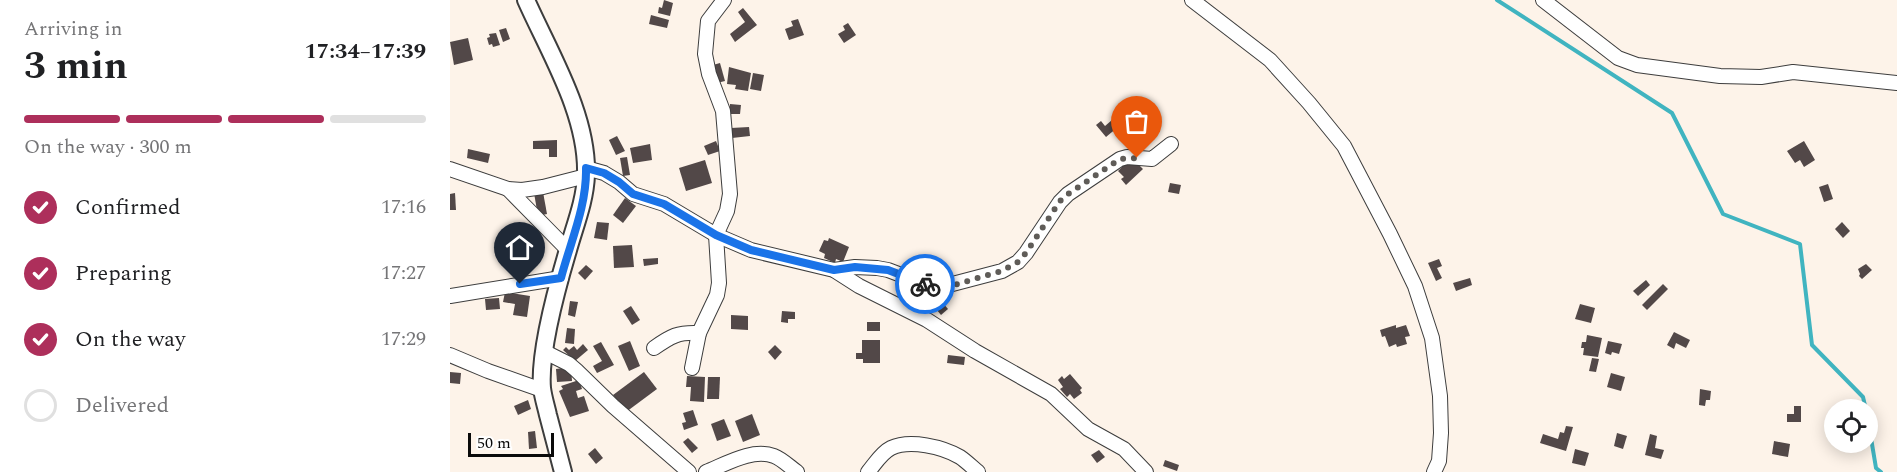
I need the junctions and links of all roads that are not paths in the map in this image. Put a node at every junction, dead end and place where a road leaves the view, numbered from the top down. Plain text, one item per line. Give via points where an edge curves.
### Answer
1 (526, 0) edge
2 (724, 0) edge
3 (1192, 0) edge
4 (1543, 0) edge
5 (1897, 83) edge
6 (1172, 144) dead end
7 (450, 169) edge
8 (586, 172) junction
9 (508, 189) junction
10 (716, 235) junction
11 (568, 250) junction
12 (834, 270) junction
13 (561, 278) junction
14 (450, 296) edge
15 (699, 333) junction
16 (654, 348) dead end
17 (545, 352) junction
18 (450, 355) edge
19 (692, 368) dead end
20 (542, 390) junction
21 (563, 472) edge
22 (689, 472) edge
23 (706, 472) edge
24 (797, 472) edge
25 (868, 472) edge
26 (978, 472) edge
27 (1146, 472) edge
28 (1434, 472) edge

1 - 8 street via 570,96
2 - 10 street via 708,21 705,54 723,111 730,194
3 - 28 street via 1270,60 1309,103 1344,146 1390,234 1415,286 1432,338 1441,433 1439,462
4 - 5 street via 1618,58 1637,65 1720,76 1793,72
6 - 12 street via 1152,159 1120,159 1068,194 1026,253 1002,271 941,287 877,268
7 - 9 street
8 - 9 street via 532,189
8 - 10 street via 604,173 633,194 664,204
8 - 11 street
9 - 11 street
10 - 12 street via 751,250
10 - 15 street via 717,296
11 - 13 street
12 - 27 street via 1051,394 1088,429 1124,449
13 - 14 street
13 - 17 street
15 - 16 street via 672,336
15 - 19 street
17 - 20 street
17 - 22 street via 569,364
18 - 20 street
20 - 21 street
23 - 24 street via 762,453 775,456
25 - 26 street via 891,449 916,444 959,457

